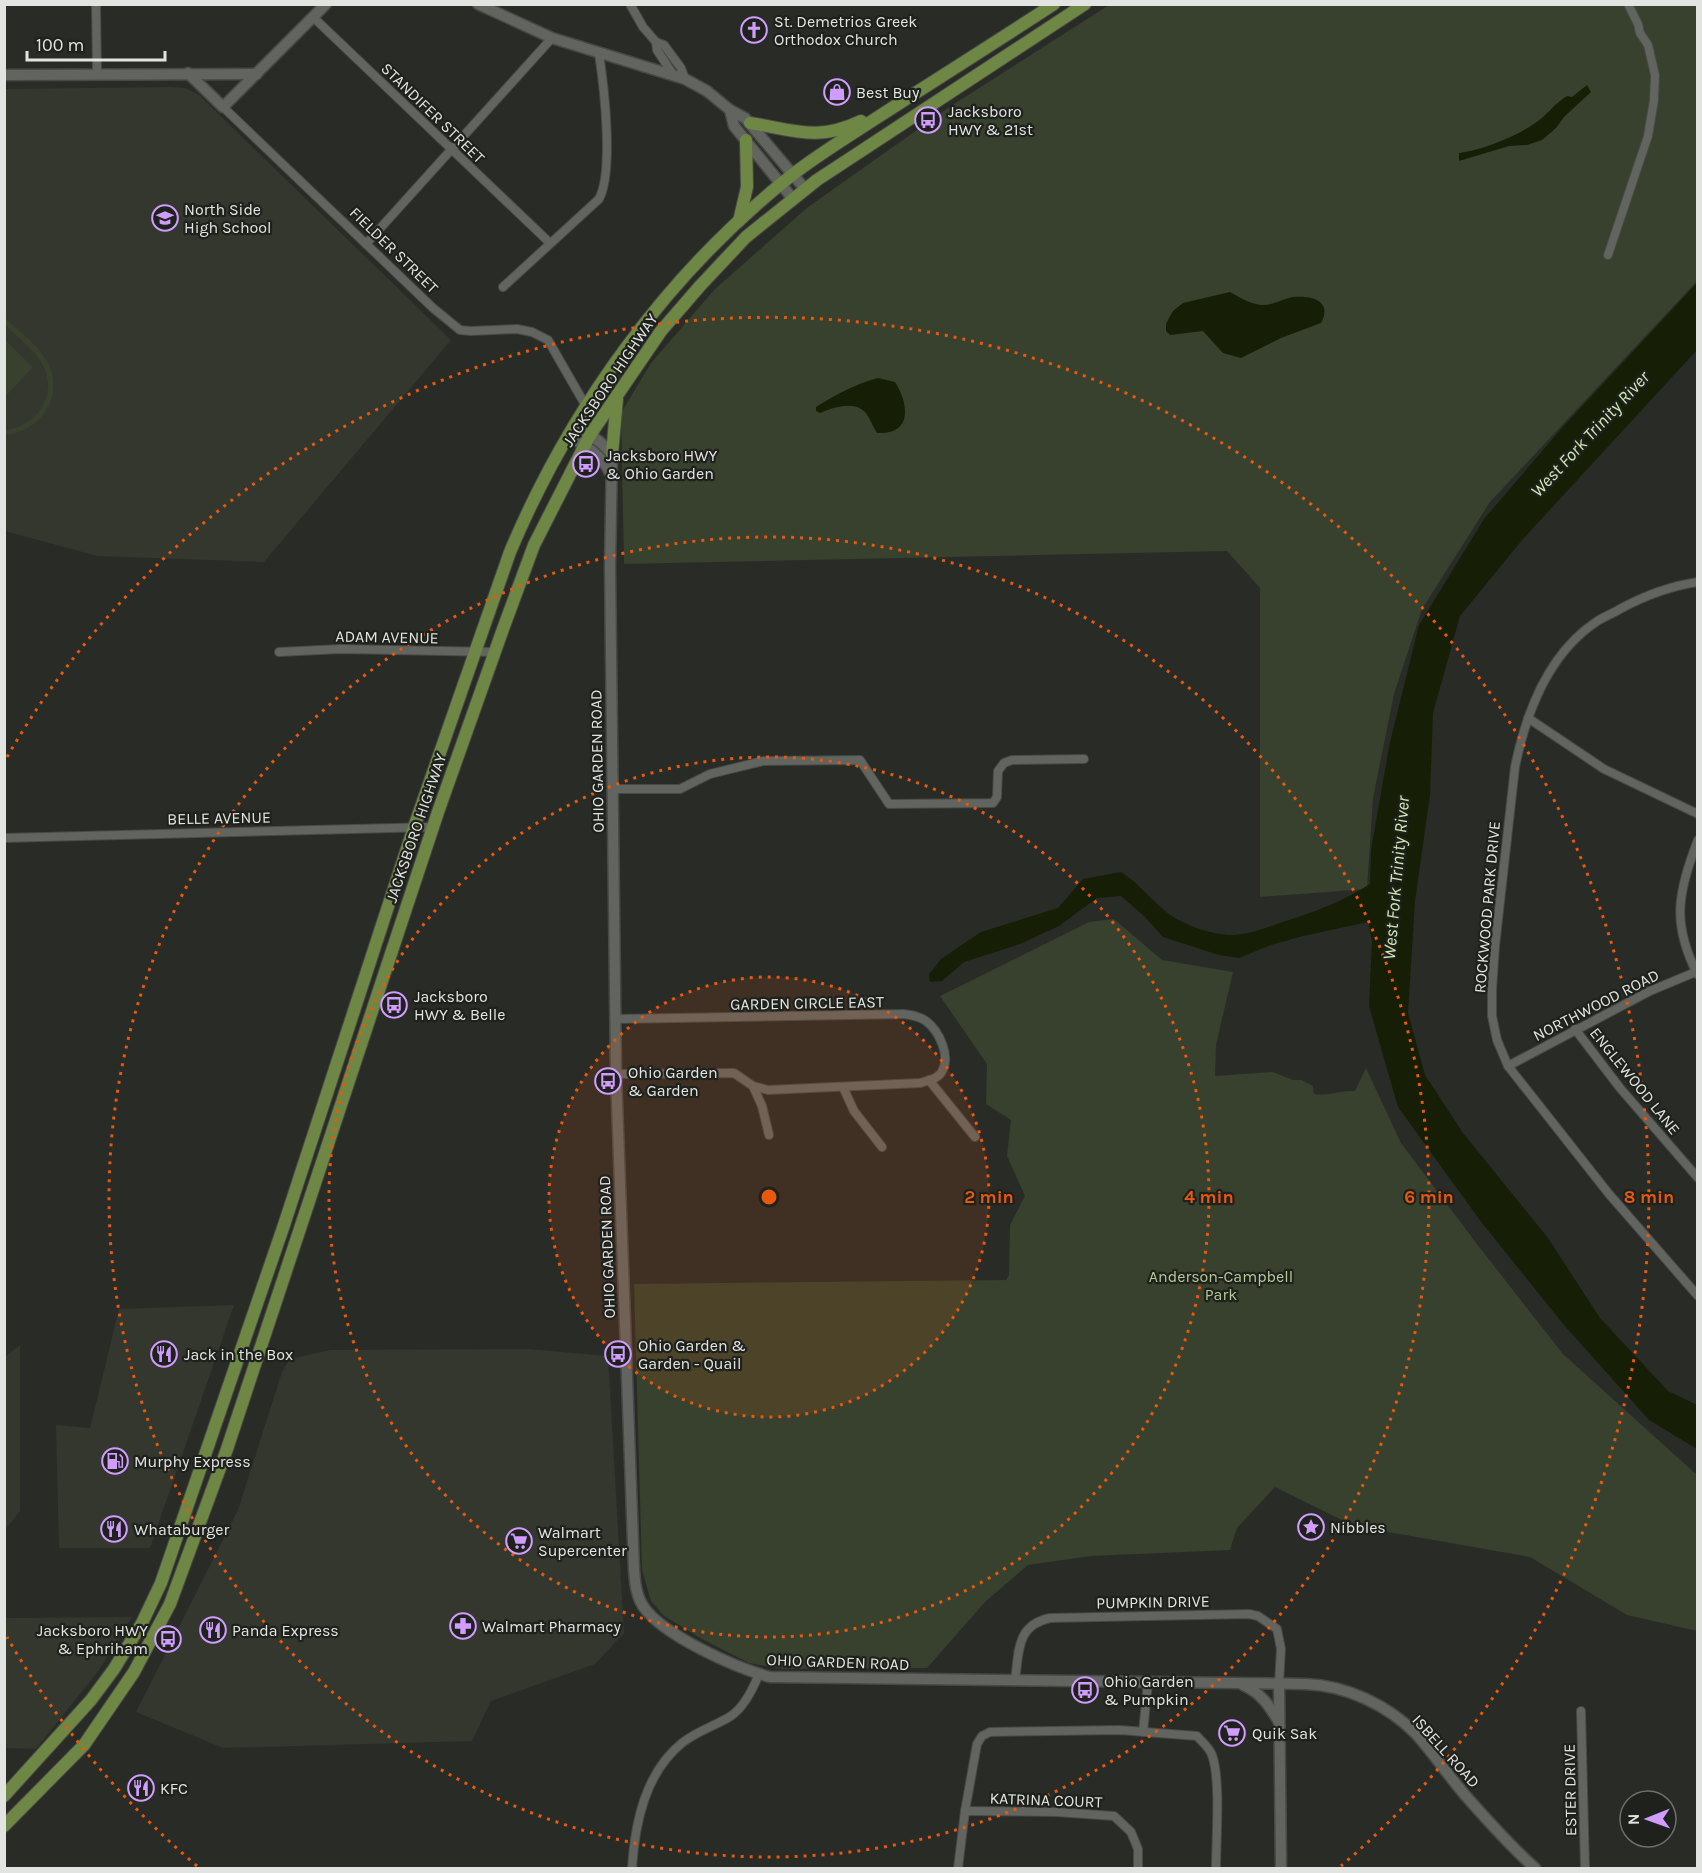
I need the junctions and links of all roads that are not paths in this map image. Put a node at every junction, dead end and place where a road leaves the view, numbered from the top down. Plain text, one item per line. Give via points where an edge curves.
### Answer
1 (96, 4) edge
2 (326, 4) edge
3 (478, 4) edge
4 (630, 4) edge
5 (1054, 4) edge
6 (1085, 4) edge
7 (1628, 4) edge
8 (314, 17) junction
9 (552, 38) junction
10 (599, 54) junction
11 (188, 73) junction
12 (97, 74) junction
13 (257, 74) junction
14 (4, 75) edge
15 (680, 77) junction
16 (900, 103) junction
17 (224, 107) junction
18 (730, 110) junction
19 (750, 123) junction
20 (746, 140) junction
21 (452, 149) junction
22 (793, 175) junction
23 (781, 184) junction
24 (805, 189) junction
25 (793, 199) junction
26 (739, 221) junction
27 (550, 243) junction
28 (366, 244) junction
29 (1608, 255) dead end
30 (502, 287) dead end
31 (618, 393) junction
32 (587, 408) junction
33 (572, 430) junction
34 (587, 440) junction
35 (612, 454) junction
36 (611, 476) junction
37 (1698, 582) edge
38 (279, 652) dead end
39 (476, 652) junction
40 (494, 652) junction
41 (1528, 718) junction
42 (1084, 759) dead end
43 (612, 789) junction
44 (1698, 814) edge
45 (414, 827) junction
46 (433, 827) junction
47 (4, 838) edge
48 (1698, 840) edge
49 (1697, 973) edge
50 (615, 1019) junction
51 (1575, 1029) junction
52 (342, 1050) junction
53 (358, 1057) junction
54 (1508, 1066) junction
55 (616, 1074) junction
56 (929, 1080) junction
57 (753, 1086) junction
58 (843, 1087) junction
59 (769, 1135) dead end
60 (975, 1137) dead end
61 (882, 1147) dead end
62 (1698, 1178) edge
63 (1698, 1296) edge
64 (214, 1430) junction
65 (231, 1436) junction
66 (759, 1674) junction
67 (1015, 1681) junction
68 (1148, 1682) junction
69 (1237, 1683) junction
70 (1279, 1683) junction
71 (91, 1700) junction
72 (1581, 1711) dead end
73 (105, 1716) junction
74 (1279, 1722) junction
75 (1143, 1732) junction
76 (4, 1794) edge
77 (965, 1811) junction
78 (5, 1826) edge
79 (632, 1869) edge
80 (958, 1869) edge
81 (1138, 1869) edge
82 (1216, 1869) edge
83 (1281, 1869) edge
84 (1535, 1869) edge
85 (1585, 1869) edge

1 - 12 street
2 - 8 street
3 - 9 street
4 - 15 street via 643,27 681,69
5 - 16 main road, JACKSBORO HIGHWAY
6 - 24 main road, JACKSBORO HIGHWAY
7 - 29 street via 1648,45 1655,75 1654,100 1648,136
8 - 13 street
8 - 21 street, STANDIFER STREET
9 - 10 street
9 - 21 street
10 - 15 street
10 - 27 street via 606,94 603,191
11 - 12 street
11 - 13 street
11 - 17 street, FIELDER STREET
12 - 14 street
13 - 17 street
15 - 18 street via 707,91
16 - 19 main road via 828,133
16 - 22 main road, JACKSBORO HIGHWAY
17 - 28 street, FIELDER STREET
18 - 19 street
18 - 20 street via 734,126
19 - 22 street
20 - 23 street
20 - 26 main road via 747,186
21 - 27 street, STANDIFER STREET
21 - 28 street
22 - 23 main road, JACKSBORO HIGHWAY
22 - 24 street
23 - 25 street
23 - 26 main road, JACKSBORO HIGHWAY
24 - 25 main road, JACKSBORO HIGHWAY
25 - 31 main road, JACKSBORO HIGHWAY via 746,237 700,286 661,331
26 - 32 main road, JACKSBORO HIGHWAY via 684,275 628,346
27 - 30 street
28 - 32 street, FIELDER STREET via 460,330 517,329 548,340
31 - 34 main road, JACKSBORO HIGHWAY
31 - 35 main road
32 - 33 main road, JACKSBORO HIGHWAY
33 - 34 street
33 - 39 main road, JACKSBORO HIGHWAY via 527,511
34 - 35 street via 600,442
34 - 36 street
34 - 40 main road, JACKSBORO HIGHWAY via 534,545
35 - 36 street, OHIO GARDEN ROAD
36 - 43 street, OHIO GARDEN ROAD
37 - 41 street, ROCKWOOD PARK DRIVE via 1655,593 1583,632 1556,661
38 - 39 street, ADAM AVENUE
39 - 40 street, ADAM AVENUE
39 - 45 main road, JACKSBORO HIGHWAY
40 - 46 main road, JACKSBORO HIGHWAY
41 - 44 street via 1604,769
41 - 54 street, ROCKWOOD PARK DRIVE via 1515,767 1492,990 1492,1016
42 - 43 street via 1004,763 998,771 997,797 993,803 889,804 860,760 763,761 710,774 680,789
43 - 50 street, OHIO GARDEN ROAD
45 - 46 street, BELLE AVENUE
45 - 47 street, BELLE AVENUE
45 - 52 main road, JACKSBORO HIGHWAY
46 - 53 main road, JACKSBORO HIGHWAY
48 - 49 street via 1679,899 1683,942
49 - 51 street, NORTHWOOD ROAD via 1650,991
50 - 55 street, OHIO GARDEN ROAD
50 - 56 street, GARDEN CIRCLE EAST via 917,1016 935,1030 945,1053 941,1073
51 - 54 street, NORTHWOOD ROAD
51 - 62 street, ENGLEWOOD LANE
52 - 53 main road
52 - 64 main road, JACKSBORO HIGHWAY
53 - 65 main road, JACKSBORO HIGHWAY
54 - 63 street, ROCKWOOD PARK DRIVE
55 - 57 street via 734,1073
55 - 66 street, OHIO GARDEN ROAD via 636,1589 642,1604 662,1626 730,1665
56 - 58 street
56 - 60 street
57 - 58 street via 768,1090
57 - 59 street
58 - 61 street via 854,1111
64 - 65 main road
64 - 71 main road, JACKSBORO HIGHWAY via 161,1583 116,1666
65 - 73 main road, JACKSBORO HIGHWAY via 171,1604
66 - 67 street, OHIO GARDEN ROAD via 781,1678
66 - 79 street via 753,1690 733,1715 683,1742 658,1770 642,1805
67 - 68 street, OHIO GARDEN ROAD
67 - 70 street, PUMPKIN DRIVE via 1020,1645 1032,1623 1039,1620 1249,1614 1277,1629 1281,1649
68 - 69 street, OHIO GARDEN ROAD
68 - 75 street
69 - 70 street, OHIO GARDEN ROAD
69 - 74 street via 1265,1699
70 - 74 street
70 - 84 street, ISBELL ROAD via 1340,1690 1384,1709 1415,1733 1478,1809
71 - 73 main road
71 - 76 main road, JACKSBORO HIGHWAY
72 - 85 street, ESTER DRIVE
73 - 78 main road, JACKSBORO HIGHWAY via 84,1745
74 - 83 street
75 - 77 street via 990,1732 977,1744
75 - 82 street via 1197,1736 1211,1754 1216,1778
77 - 80 street
77 - 81 street, KATRINA COURT via 1114,1816 1131,1832 1138,1849

